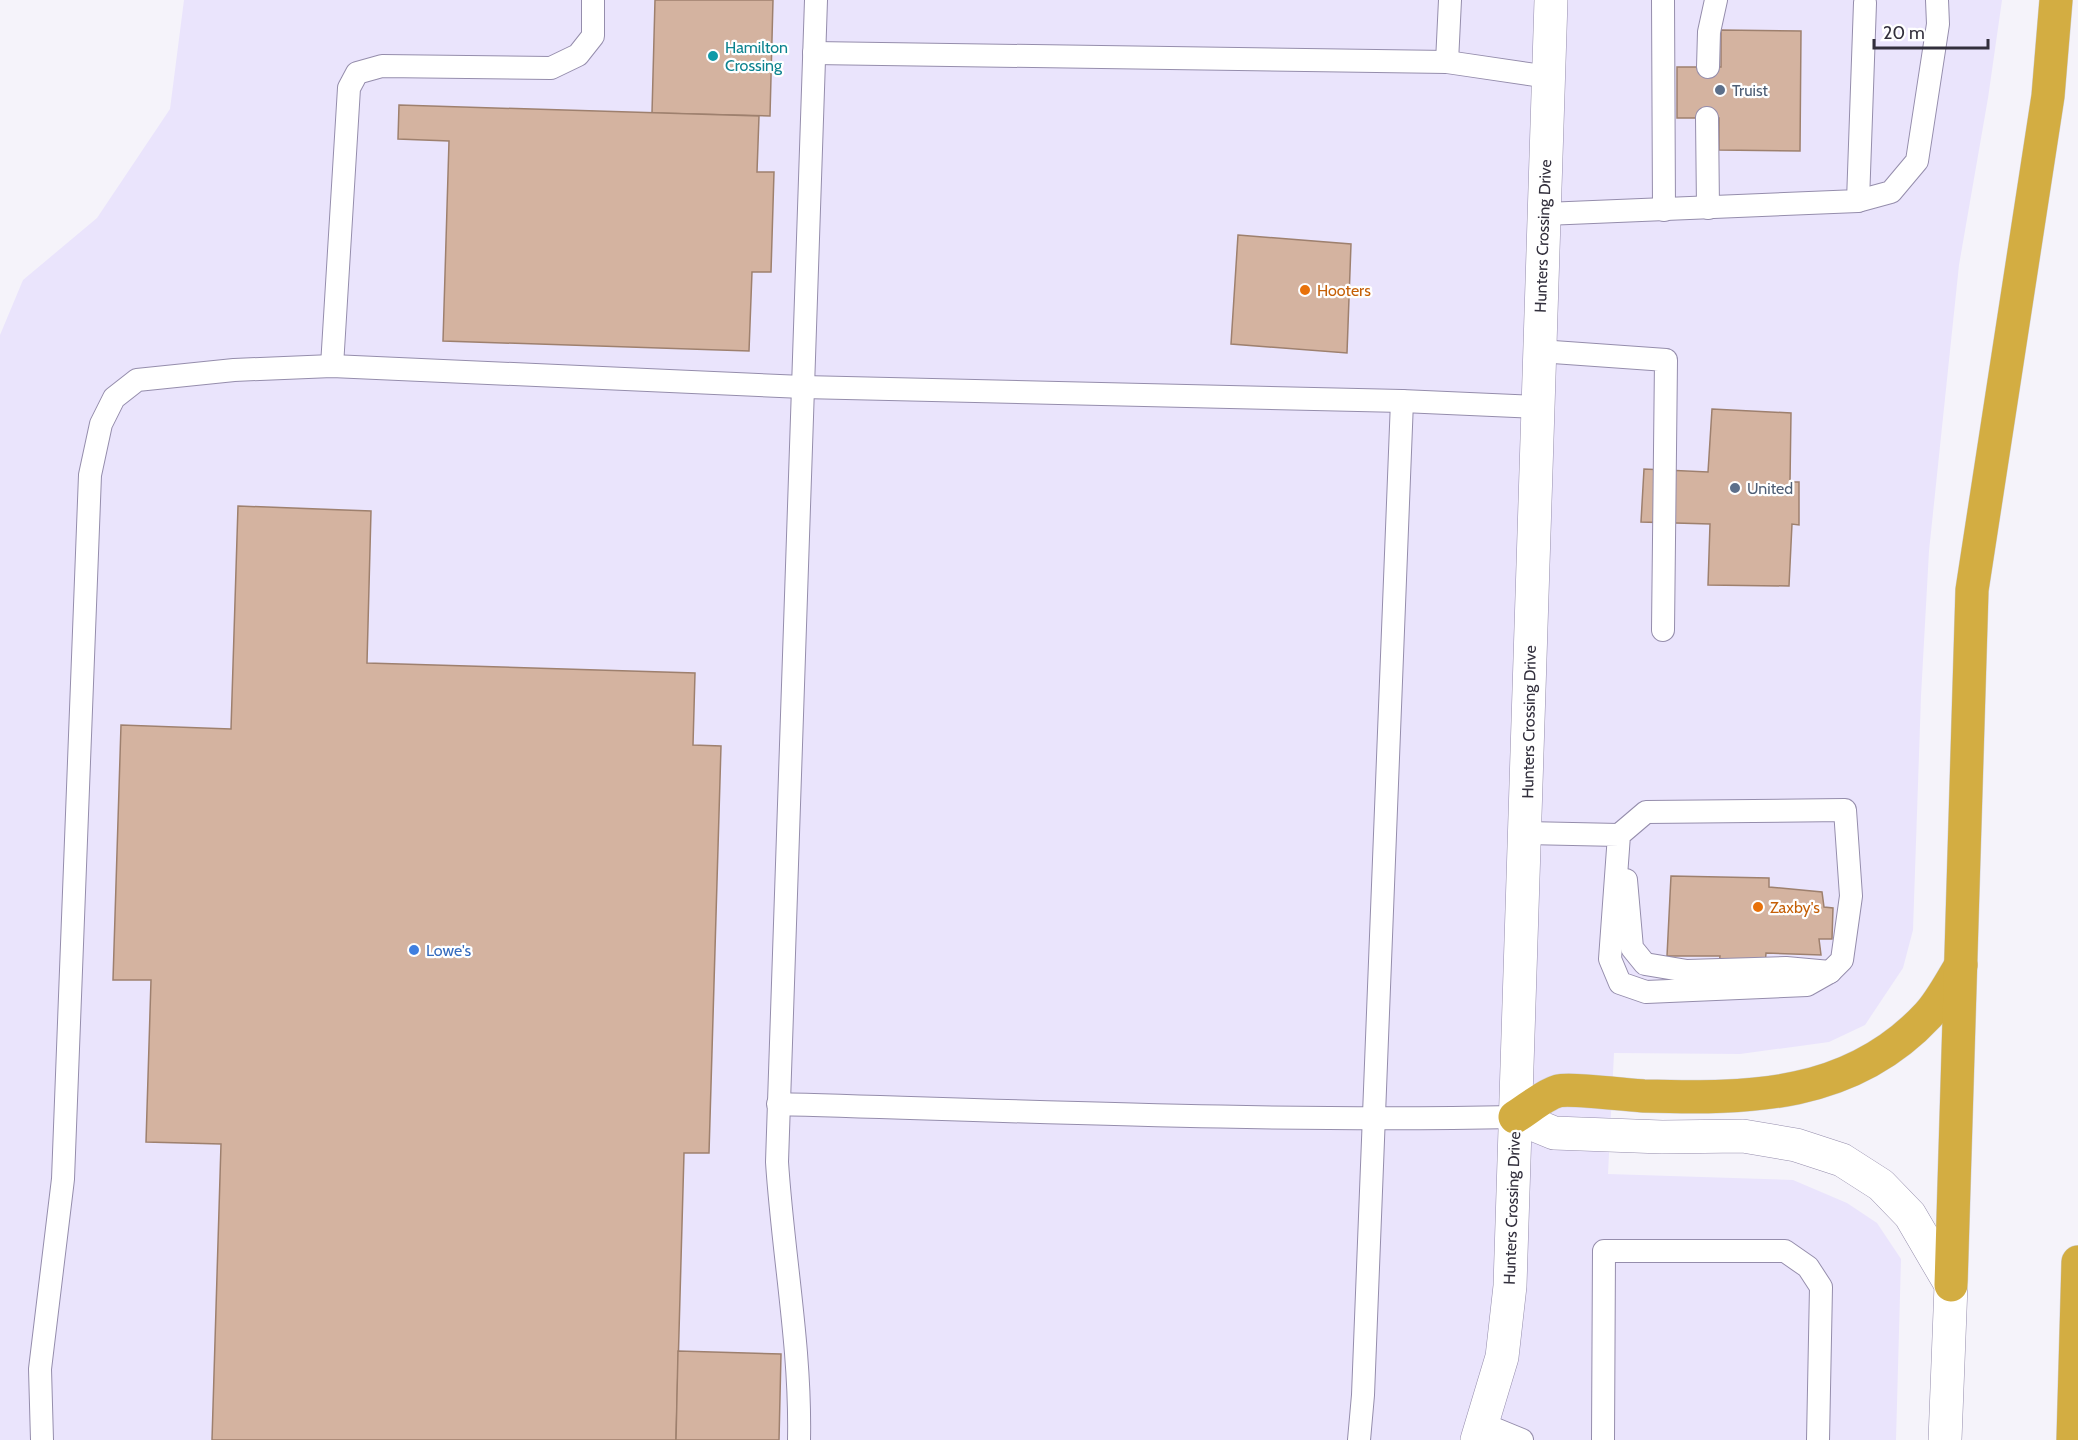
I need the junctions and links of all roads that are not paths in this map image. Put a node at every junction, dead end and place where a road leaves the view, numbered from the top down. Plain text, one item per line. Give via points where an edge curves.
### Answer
1 (593, 0) edge
2 (816, 0) edge
3 (1449, 0) edge
4 (1551, 0) edge
5 (1663, 0) edge
6 (1716, 0) edge
7 (1937, 0) edge
8 (2056, 0) edge
9 (1866, 3) dead end
10 (814, 53) junction
11 (1447, 62) junction
12 (1708, 67) dead end
13 (1549, 77) junction
14 (1707, 118) dead end
15 (1858, 201) junction
16 (1708, 208) junction
17 (1664, 210) junction
18 (1545, 214) junction
19 (1539, 351) junction
20 (332, 366) junction
21 (803, 387) junction
22 (1402, 401) junction
23 (1537, 407) junction
24 (1663, 630) dead end
25 (1526, 833) junction
26 (1618, 846) junction
27 (1961, 965) junction
28 (1830, 972) junction
29 (778, 1104) junction
30 (1515, 1117) junction
31 (1373, 1120) junction
32 (2078, 1262) edge
33 (1951, 1285) junction
34 (1480, 1432) edge
35 (42, 1440) edge
36 (799, 1440) edge
37 (1359, 1440) edge
38 (1522, 1440) edge
39 (1603, 1440) edge
40 (1818, 1440) edge
41 (1945, 1440) edge
42 (2073, 1440) edge

1 - 20 lane via 593,36 578,56 551,68 382,66 357,73 349,88
2 - 10 lane
3 - 11 lane
4 - 13 street, Hunters Crossing Drive
5 - 17 lane
6 - 12 lane via 1709,32
7 - 15 lane via 1938,24 1917,161 1891,192
8 - 27 highway via 2048,96 1972,590
9 - 15 lane
10 - 11 lane
10 - 21 lane
11 - 13 lane
13 - 18 street, Hunters Crossing Drive
14 - 16 lane
15 - 16 lane
16 - 17 lane
17 - 18 lane
18 - 19 street, Hunters Crossing Drive
19 - 23 street, Hunters Crossing Drive
19 - 24 lane via 1666,360
20 - 21 lane
20 - 35 lane via 234,370 137,380 114,398 101,424 90,476 63,1179 40,1369
21 - 22 lane
21 - 29 lane
22 - 23 lane
22 - 31 lane
23 - 25 street, Hunters Crossing Drive
25 - 26 lane
25 - 30 street, Hunters Crossing Drive
26 - 28 lane via 1629,887 1632,948 1645,964 1687,971 1786,968
26 - 28 lane via 1610,960 1620,983 1646,992 1807,985
26 - 28 lane via 1646,812 1845,810 1851,896 1842,960
27 - 30 highway via 1930,1013 1896,1045 1864,1067 1780,1091 1719,1098 1558,1091
27 - 33 highway
29 - 31 lane
29 - 36 lane via 777,1173 798,1359
30 - 31 lane
30 - 33 street via 1554,1133 1743,1136 1796,1144 1842,1160 1881,1185 1910,1215
30 - 34 street, Hunters Crossing Drive via 1510,1286 1502,1357
31 - 37 lane
32 - 42 highway
33 - 41 street
34 - 38 lane
39 - 40 lane via 1604,1251 1785,1251 1808,1268 1821,1287

